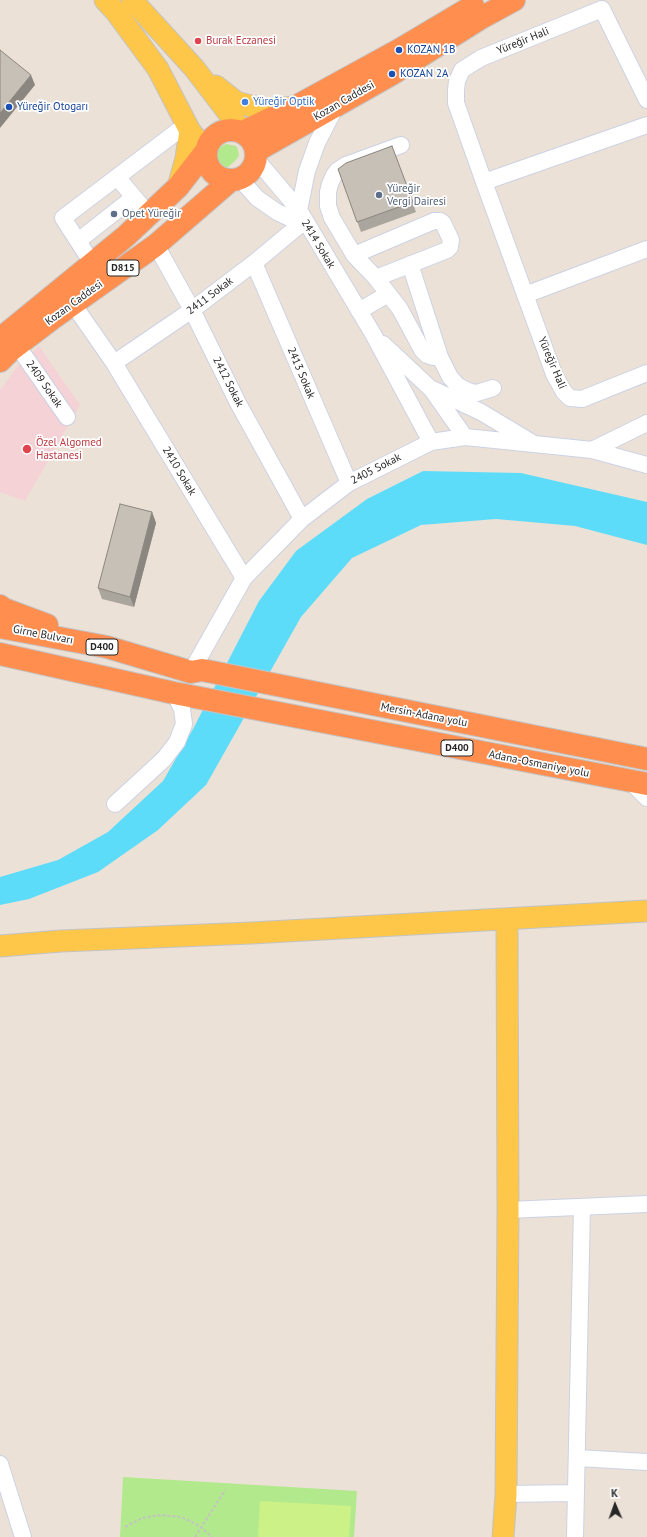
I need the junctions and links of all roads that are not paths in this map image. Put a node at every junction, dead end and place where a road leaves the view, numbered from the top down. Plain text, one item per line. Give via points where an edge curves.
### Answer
1 (105, 0) edge
2 (132, 0) edge
3 (483, 0) edge
4 (514, 0) edge
5 (194, 68) junction
6 (647, 100) edge
7 (336, 106) junction
8 (294, 107) junction
9 (647, 125) edge
10 (188, 128) junction
11 (243, 132) junction
12 (401, 145) dead end
13 (206, 151) junction
14 (256, 155) junction
15 (118, 177) junction
16 (236, 179) junction
17 (484, 182) junction
18 (178, 187) junction
19 (134, 197) junction
20 (149, 215) junction
21 (303, 220) junction
22 (78, 241) junction
23 (156, 245) junction
24 (647, 249) edge
25 (354, 256) junction
26 (92, 263) junction
27 (254, 263) junction
28 (410, 264) junction
29 (376, 278) junction
30 (388, 294) junction
31 (525, 295) junction
32 (68, 296) junction
33 (192, 310) junction
34 (359, 311) junction
35 (0, 327) edge
36 (373, 334) junction
37 (8, 350) edge
38 (440, 357) junction
39 (114, 364) junction
40 (647, 373) edge
41 (0, 377) edge
42 (430, 388) junction
43 (493, 388) dead end
44 (67, 417) dead end
45 (647, 423) edge
46 (465, 437) junction
47 (431, 442) junction
48 (534, 444) junction
49 (592, 450) junction
50 (647, 465) edge
51 (349, 483) junction
52 (302, 519) junction
53 (244, 578) junction
54 (0, 606) edge
55 (0, 627) edge
56 (107, 648) junction
57 (0, 654) edge
58 (197, 671) junction
59 (174, 693) junction
60 (647, 759) edge
61 (638, 783) edge
62 (647, 798) edge
63 (115, 804) dead end
64 (647, 911) edge
65 (507, 920) junction
66 (0, 946) edge
67 (647, 1204) edge
68 (582, 1207) junction
69 (508, 1210) junction
70 (577, 1458) junction
71 (647, 1462) edge
72 (0, 1464) edge
73 (576, 1493) junction
74 (506, 1494) junction
75 (23, 1537) edge
76 (503, 1537) edge
77 (575, 1537) edge

1 - 10 main road via 158,69
2 - 5 main road
3 - 8 highway, Kozan Caddesi / D815 via 399,50
4 - 7 highway, Kozan Caddesi / D815
5 - 8 main road via 236,102 266,110
5 - 11 main road
6 - 17 street, Yüreğir Hali via 602,9 481,58 462,70 457,80 456,103
7 - 14 highway, Kozan Caddesi / D815
7 - 21 street via 317,143 307,171
8 - 11 highway, Kozan Caddesi / D815
9 - 17 street
10 - 13 main road
10 - 15 street
10 - 18 main road via 186,158
11 - 13 highway, D815 via 219,132 208,143
11 - 14 highway via 254,144
12 - 25 street via 342,168 332,179 328,200 330,212
13 - 16 highway via 209,168 215,174 222,179
13 - 18 highway, Kozan Caddesi / D815
14 - 16 highway, D815 via 253,167 247,174
14 - 21 street, 2414 Sokak
15 - 19 street
15 - 22 street via 63,218
16 - 21 street via 277,212
16 - 23 highway, Kozan Caddesi / D815
17 - 31 street, Yüreğir Hali
18 - 20 highway, Kozan Caddesi / D815
19 - 20 street
19 - 22 street
20 - 26 highway, Kozan Caddesi / D815
21 - 27 street, 2411 Sokak
21 - 34 street, 2414 Sokak
22 - 26 street
23 - 32 highway, Kozan Caddesi / D815
23 - 33 street, 2412 Sokak
24 - 31 street
25 - 28 street via 434,221 442,222 451,240 450,247
25 - 29 street
26 - 32 highway, Kozan Caddesi / D815
27 - 33 street, 2411 Sokak
27 - 51 street, 2413 Sokak
28 - 29 street
28 - 38 street
29 - 30 street
30 - 34 street
30 - 38 street via 400,309 422,350 427,355
31 - 40 street, Yüreğir Hali via 554,374 570,398 582,399
32 - 35 highway
32 - 37 highway
32 - 37 highway, Kozan Caddesi / D815 via 53,318
32 - 39 street, 2410 Sokak
33 - 39 street, 2411 Sokak
33 - 52 street, 2412 Sokak via 238,403
34 - 36 street, 2414 Sokak
36 - 42 street, 2414 Sokak
36 - 47 street, 2414 Sokak
37 - 41 highway
37 - 44 street, 2409 Sokak
38 - 43 street via 450,377 463,389 477,393
39 - 53 street, 2410 Sokak
42 - 46 street
42 - 48 street, 2414 Sokak via 481,412
45 - 49 street
46 - 47 street, 2405 Sokak
46 - 48 street, 2405 Sokak
47 - 51 street, 2405 Sokak
48 - 49 street, 2405 Sokak
49 - 50 street, 2405 Sokak
51 - 52 street, 2405 Sokak
52 - 53 street, 2405 Sokak
53 - 58 street, 2405 Sokak
54 - 56 highway
55 - 56 highway, Girne Bulvarı / D400
56 - 58 highway, Girne Bulvarı / D400
57 - 59 highway, D400
58 - 60 highway, Mersin-Adana yolu / D400
59 - 61 highway, Adana-Osmaniye yolu / D400
59 - 63 street via 182,708 184,724 177,742 164,759
61 - 62 street
64 - 65 main road
65 - 66 main road
65 - 69 main road
67 - 68 street
68 - 69 street
68 - 70 street
69 - 74 main road
70 - 71 street
70 - 73 street
72 - 75 street
73 - 74 street
73 - 77 street
74 - 76 main road

